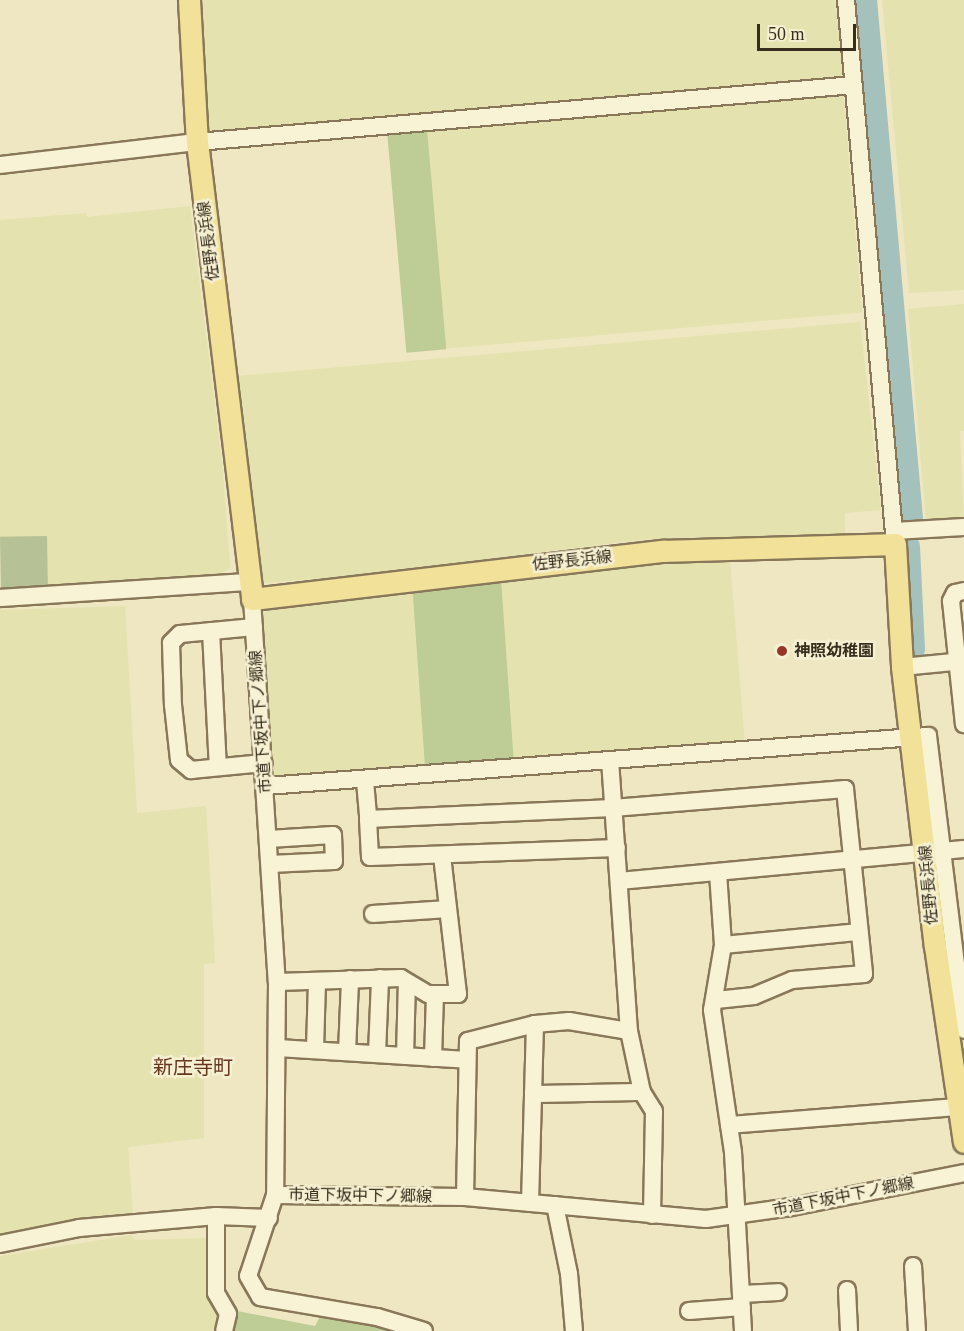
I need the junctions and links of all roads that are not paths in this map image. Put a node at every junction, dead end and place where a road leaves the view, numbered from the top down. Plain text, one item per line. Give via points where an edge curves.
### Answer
1 (189, 0) edge
2 (846, 0) edge
3 (854, 85) junction
4 (196, 141) junction
5 (0, 165) edge
6 (964, 527) edge
7 (895, 537) junction
8 (251, 591) junction
9 (964, 591) edge
10 (0, 598) edge
11 (254, 627) junction
12 (211, 631) junction
13 (960, 661) edge
14 (903, 667) junction
15 (964, 724) edge
16 (918, 736) junction
17 (610, 760) junction
18 (264, 763) junction
19 (218, 767) junction
20 (365, 781) junction
21 (266, 786) junction
22 (613, 808) junction
23 (368, 819) junction
24 (269, 839) junction
25 (617, 848) junction
26 (964, 849) edge
27 (934, 852) junction
28 (442, 855) junction
29 (853, 861) junction
30 (270, 864) junction
31 (718, 873) junction
32 (619, 881) junction
33 (448, 909) junction
34 (373, 914) dead end
35 (859, 932) junction
36 (948, 944) edge
37 (723, 945) junction
38 (380, 978) junction
39 (350, 979) junction
40 (317, 981) junction
41 (407, 981) junction
42 (277, 982) junction
43 (435, 994) junction
44 (716, 1000) junction
45 (535, 1024) junction
46 (964, 1029) edge
47 (629, 1031) junction
48 (278, 1048) junction
49 (315, 1049) junction
50 (348, 1052) junction
51 (377, 1054) junction
52 (405, 1056) junction
53 (433, 1058) junction
54 (466, 1060) junction
55 (642, 1092) junction
56 (533, 1094) junction
57 (960, 1096) edge
58 (729, 1125) junction
59 (964, 1142) edge
60 (964, 1173) edge
61 (275, 1194) junction
62 (465, 1197) junction
63 (530, 1203) junction
64 (555, 1205) junction
65 (652, 1215) junction
66 (216, 1216) junction
67 (739, 1216) junction
68 (269, 1218) junction
69 (0, 1244) edge
70 (913, 1266) dead end
71 (847, 1290) dead end
72 (778, 1293) dead end
73 (742, 1300) junction
74 (689, 1311) dead end
75 (224, 1331) edge
76 (424, 1331) edge
77 (574, 1331) edge
78 (743, 1331) edge
79 (849, 1331) edge
80 (917, 1331) edge

1 - 4 main road, 佐野長浜線
2 - 3 street
3 - 4 street
3 - 7 street
4 - 5 street
4 - 8 main road, 佐野長浜線
6 - 7 street
7 - 8 main road, 佐野長浜線 via 663,551
7 - 14 main road, 佐野長浜線
8 - 10 street
8 - 11 street, 市道下坂中下ノ郷線
9 - 13 street via 955,593 951,601
11 - 12 street
11 - 18 street, 市道下坂中下ノ郷線
12 - 19 street
12 - 19 street via 180,634 171,643 173,705 179,760 191,770
13 - 14 street
13 - 15 street
14 - 16 main road, 佐野長浜線
16 - 17 street
16 - 27 main road, 佐野長浜線
17 - 20 street
17 - 22 street
18 - 19 street
18 - 21 street, 市道下坂中下ノ郷線
20 - 21 street
20 - 23 street
21 - 24 street, 市道下坂中下ノ郷線
22 - 23 street
22 - 25 street
22 - 29 street via 845,789
23 - 28 street via 370,857
24 - 30 street, 市道下坂中下ノ郷線
24 - 30 street via 333,835 334,861
25 - 28 street
25 - 32 street
26 - 27 street
27 - 29 street
27 - 36 main road, 佐野長浜線
28 - 33 street
29 - 31 street
29 - 35 street
30 - 42 street, 市道下坂中下ノ郷線
31 - 32 street
31 - 37 street
32 - 47 street
33 - 34 street
33 - 43 street via 458,994
35 - 37 street
35 - 44 street via 864,974 792,981 754,996
36 - 46 street
36 - 57 main road, 佐野長浜線
37 - 44 street
38 - 39 street
38 - 41 street
38 - 51 street
39 - 40 street
39 - 50 street
40 - 42 street
40 - 49 street
41 - 43 street
41 - 52 street
42 - 48 street, 市道下坂中下ノ郷線
43 - 53 street
44 - 58 street via 712,1010
45 - 47 street via 569,1021
45 - 54 street via 468,1041
45 - 56 street
47 - 55 street
48 - 49 street
48 - 61 street, 市道下坂中下ノ郷線
49 - 50 street
50 - 51 street
51 - 52 street
52 - 53 street
53 - 54 street
54 - 62 street
55 - 56 street
55 - 65 street via 654,1111
56 - 63 street
57 - 58 street
57 - 59 main road, 佐野長浜線
58 - 67 street
60 - 67 street, 市道下坂中下ノ郷線
61 - 62 street, 市道下坂中下ノ郷線
61 - 68 street
62 - 63 street, 市道下坂中下ノ郷線
63 - 64 street, 市道下坂中下ノ郷線
64 - 65 street, 市道下坂中下ノ郷線
64 - 77 street via 569,1274
65 - 67 street, 市道下坂中下ノ郷線 via 706,1219
66 - 68 street
66 - 69 street via 79,1228
66 - 75 street via 216,1293 228,1314
67 - 73 street
68 - 76 street via 248,1276 260,1297 377,1317
70 - 80 street
71 - 79 street
72 - 73 street
73 - 74 street
73 - 78 street

